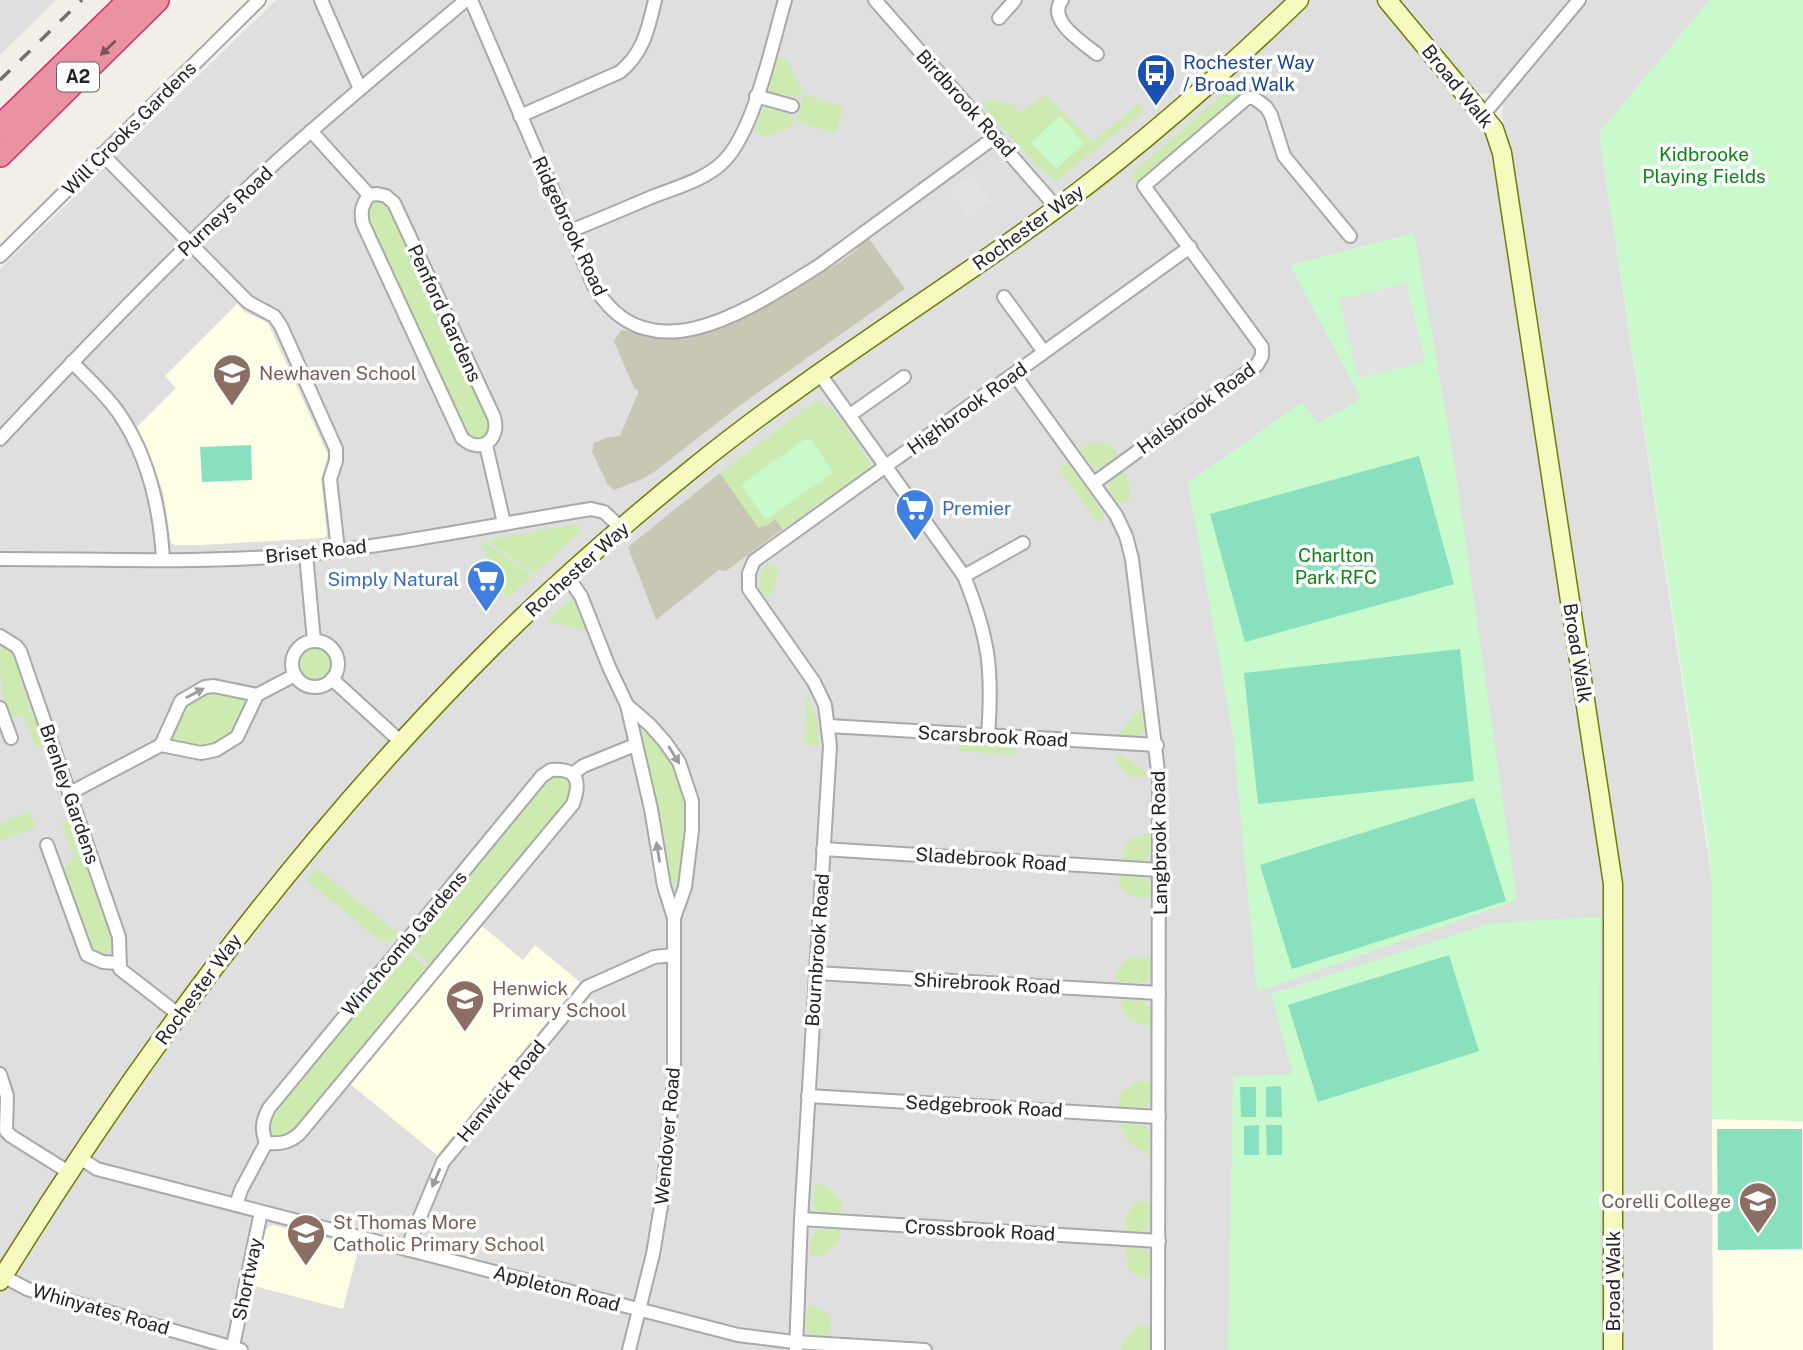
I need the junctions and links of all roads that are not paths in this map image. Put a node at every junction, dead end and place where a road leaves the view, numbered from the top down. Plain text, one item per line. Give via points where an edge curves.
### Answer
1 (130, 0) edge
2 (157, 0) edge
3 (259, 0) edge
4 (321, 0) edge
5 (469, 0) edge
6 (655, 0) edge
7 (785, 0) edge
8 (874, 0) edge
9 (1015, 0) edge
10 (1062, 0) edge
11 (1299, 0) edge
12 (1387, 0) edge
13 (1578, 0) edge
14 (999, 18) dead end
15 (1097, 54) dead end
16 (360, 89) junction
17 (756, 96) junction
18 (792, 106) dead end
19 (1483, 115) junction
20 (520, 116) junction
21 (0, 127) edge
22 (311, 131) junction
23 (995, 136) junction
24 (102, 154) junction
25 (0, 155) edge
26 (369, 195) junction
27 (1057, 208) junction
28 (570, 231) junction
29 (1350, 236) dead end
30 (189, 244) junction
31 (1190, 247) junction
32 (0, 256) edge
33 (1004, 297) dead end
34 (1044, 352) junction
35 (72, 362) junction
36 (819, 373) junction
37 (1014, 374) junction
38 (904, 377) dead end
39 (850, 415) junction
40 (0, 439) edge
41 (486, 445) junction
42 (887, 466) junction
43 (1094, 483) junction
44 (503, 523) junction
45 (621, 528) junction
46 (1023, 543) dead end
47 (338, 550) junction
48 (306, 554) junction
49 (0, 559) edge
50 (163, 559) junction
51 (749, 573) joint
52 (567, 576) junction
53 (964, 576) junction
54 (0, 636) edge
55 (314, 641) junction
56 (295, 674) junction
57 (332, 679) junction
58 (257, 695) junction
59 (627, 705) junction
60 (0, 708) edge
61 (829, 726) junction
62 (988, 736) junction
63 (11, 738) dead end
64 (401, 742) junction
65 (161, 745) junction
66 (635, 745) junction
67 (1157, 745) junction
68 (573, 774) junction
69 (69, 793) junction
70 (47, 845) dead end
71 (823, 849) junction
72 (1159, 870) junction
73 (674, 918) junction
74 (674, 955) junction
75 (118, 963) junction
76 (816, 973) junction
77 (1159, 993) junction
78 (178, 1014) junction
79 (0, 1074) edge
80 (808, 1096) junction
81 (1159, 1117) junction
82 (2, 1124) edge
83 (266, 1143) junction
84 (75, 1166) junction
85 (236, 1205) junction
86 (261, 1212) junction
87 (801, 1219) junction
88 (1159, 1241) junction
89 (408, 1250) junction
90 (1, 1279) edge
91 (640, 1310) junction
92 (795, 1346) edge
93 (237, 1348) edge
94 (629, 1350) edge
95 (925, 1350) edge
96 (1158, 1350) edge
97 (1613, 1350) edge

1 - 21 highway, A2
2 -> 25 highway, A2
3 - 24 street, Will Crooks Gardens
4 - 16 street
5 - 16 street, Purneys Road
5 - 20 street, Ridgebrook Road
6 - 20 street via 648,32 632,62 620,72
7 - 17 street
8 - 23 street, Birdbrook Road
9 - 14 street
10 - 15 street via 1056,13 1060,20
11 - 27 street, Rochester Way via 1164,122
12 - 19 street, Broad Walk
13 - 19 street
16 - 22 street, Purneys Road
17 - 18 street
17 - 28 street via 738,142 709,172
19 - 97 street, Broad Walk via 1494,129 1502,153 1611,863
20 - 28 street, Ridgebrook Road
22 - 26 street, Penford Gardens
22 - 30 street, Purneys Road
23 - 27 street, Birdbrook Road
23 - 28 street, Ridgebrook Road via 820,265 751,305 691,331 666,333 617,314 600,297
24 - 30 street
24 - 32 street, Will Crooks Gardens
26 - 41 street, Penford Gardens via 360,214 363,224 448,409 462,438 478,447
26 - 41 street, Penford Gardens via 386,196 394,203 497,426 495,437
27 - 36 street, Rochester Way
29 - 31 street, Halsbrook Road via 1284,156 1271,116 1254,97 1247,98 1144,186
30 - 35 street, Purneys Road
30 - 47 street via 248,302 274,316 281,326 336,449 330,479
31 - 34 street, Highbrook Road
31 - 43 street, Halsbrook Road via 1262,347 1262,356 1257,365
33 - 34 street
34 - 37 street, Highbrook Road
35 - 40 street, Purneys Road
35 - 50 street via 120,414 137,445 156,500
36 - 39 street
36 - 45 street, Rochester Way
37 - 42 street, Highbrook Road
37 - 43 street, Langbrook Road
38 - 39 street
39 - 42 street
41 - 44 street, Penford Gardens
42 - 51 street, Highbrook Road via 754,561
42 - 53 street
43 - 67 street, Langbrook Road via 1116,515 1132,559
44 - 45 street, Briset Road via 591,509 604,512
44 - 47 street, Briset Road
45 - 52 street, Rochester Way
46 - 53 street
47 - 48 street, Briset Road
48 - 50 street, Briset Road
48 - 55 street
49 - 50 street, Briset Road
51 - 61 street, Bournbrook Road via 749,589 814,682
52 - 59 street, Wendover Road via 582,596
52 - 64 street, Rochester Way
53 - 62 street via 988,647
54 - 69 street, Brenley Gardens via 20,651
55 - 56 street via 295,653
55 - 57 street via 328,645 337,657
56 - 57 street via 313,687
56 - 58 street
57 - 64 street
58 - 65 street via 237,737 224,746 201,753
65 -> 58 street via 181,701 205,687
59 - 66 street, Wendover Road
59 -> 73 street, Wendover Road via 665,741 679,762 692,801 685,887
60 - 63 street, Brenley Gardens
61 - 62 street, Scarsbrook Road
61 - 71 street, Bournbrook Road
62 - 67 street, Scarsbrook Road
64 - 78 street, Rochester Way via 297,860
65 - 69 street
66 - 68 street, Winchcomb Gardens
73 -> 66 street, Wendover Road
67 - 72 street, Langbrook Road
68 - 83 street via 578,791 573,804 349,1075 290,1142
68 - 83 street, Winchcomb Gardens via 551,770 542,776 269,1108 262,1130
69 - 75 street, Brenley Gardens via 119,937
70 - 75 street, Brenley Gardens via 87,955
71 - 72 street, Sladebrook Road
71 - 76 street, Bournbrook Road
72 - 77 street, Langbrook Road
73 - 74 street, Wendover Road
74 -> 89 street, Henwick Road via 654,957 587,987 443,1162
74 - 91 street, Wendover Road via 670,1137
75 - 78 street, Brenley Gardens via 124,974
76 - 77 street, Shirebrook Road
76 - 80 street, Bournbrook Road
77 - 81 street, Langbrook Road
78 - 84 street, Rochester Way
79 - 82 street via 7,1096
80 - 81 street, Sedgebrook Road
80 - 87 street, Bournbrook Road
81 - 88 street, Langbrook Road
82 - 84 street, Appleton Road via 11,1136
83 - 85 street, Winchcomb Gardens
84 - 85 street, Appleton Road
84 - 90 street, Rochester Way
85 - 86 street, Appleton Road
86 - 89 street, Appleton Road
86 - 93 street, Shortway
87 - 88 street, Crossbrook Road
87 - 92 street, Bournbrook Road
88 - 96 street, Langbrook Road
89 - 91 street, Appleton Road
90 - 93 street, Whinyates Road
91 - 92 street, Appleton Road
91 - 94 street, Wendover Road
92 - 95 street, Appleton Road

